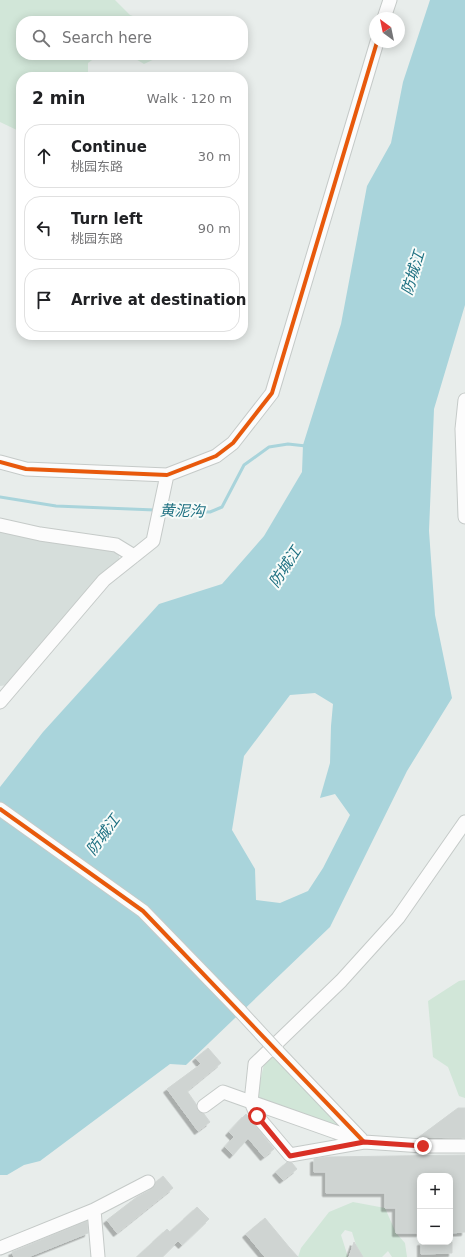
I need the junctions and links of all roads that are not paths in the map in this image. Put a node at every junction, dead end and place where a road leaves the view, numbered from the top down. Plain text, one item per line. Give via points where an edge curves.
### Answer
1 (390, 0) edge
2 (386, 12) edge
3 (375, 48) edge
4 (465, 400) edge
5 (0, 462) edge
6 (167, 475) junction
7 (465, 517) edge
8 (0, 525) edge
9 (134, 556) junction
10 (0, 702) edge
11 (0, 809) edge
12 (465, 822) edge
13 (251, 1102) junction
14 (204, 1106) dead end
15 (364, 1142) junction
16 (465, 1146) edge
17 (148, 1182) dead end
18 (94, 1210) junction
19 (0, 1248) edge
20 (0, 1251) edge
21 (3, 1257) edge
22 (98, 1257) edge

1 - 2 street
3 - 6 street via 272,393 233,443 216,456
4 - 7 street via 462,429
5 - 6 street via 26,469
6 - 9 street via 153,541
8 - 9 street via 40,534 116,545
9 - 10 street via 104,580
11 - 15 street, bridge via 143,911
12 - 13 street via 398,918 341,980 255,1064
13 - 14 street via 223,1092
13 - 15 street
13 - 15 street via 257,1116 290,1156
15 - 16 street
17 - 18 street
18 - 19 street
18 - 22 street
20 - 21 street

